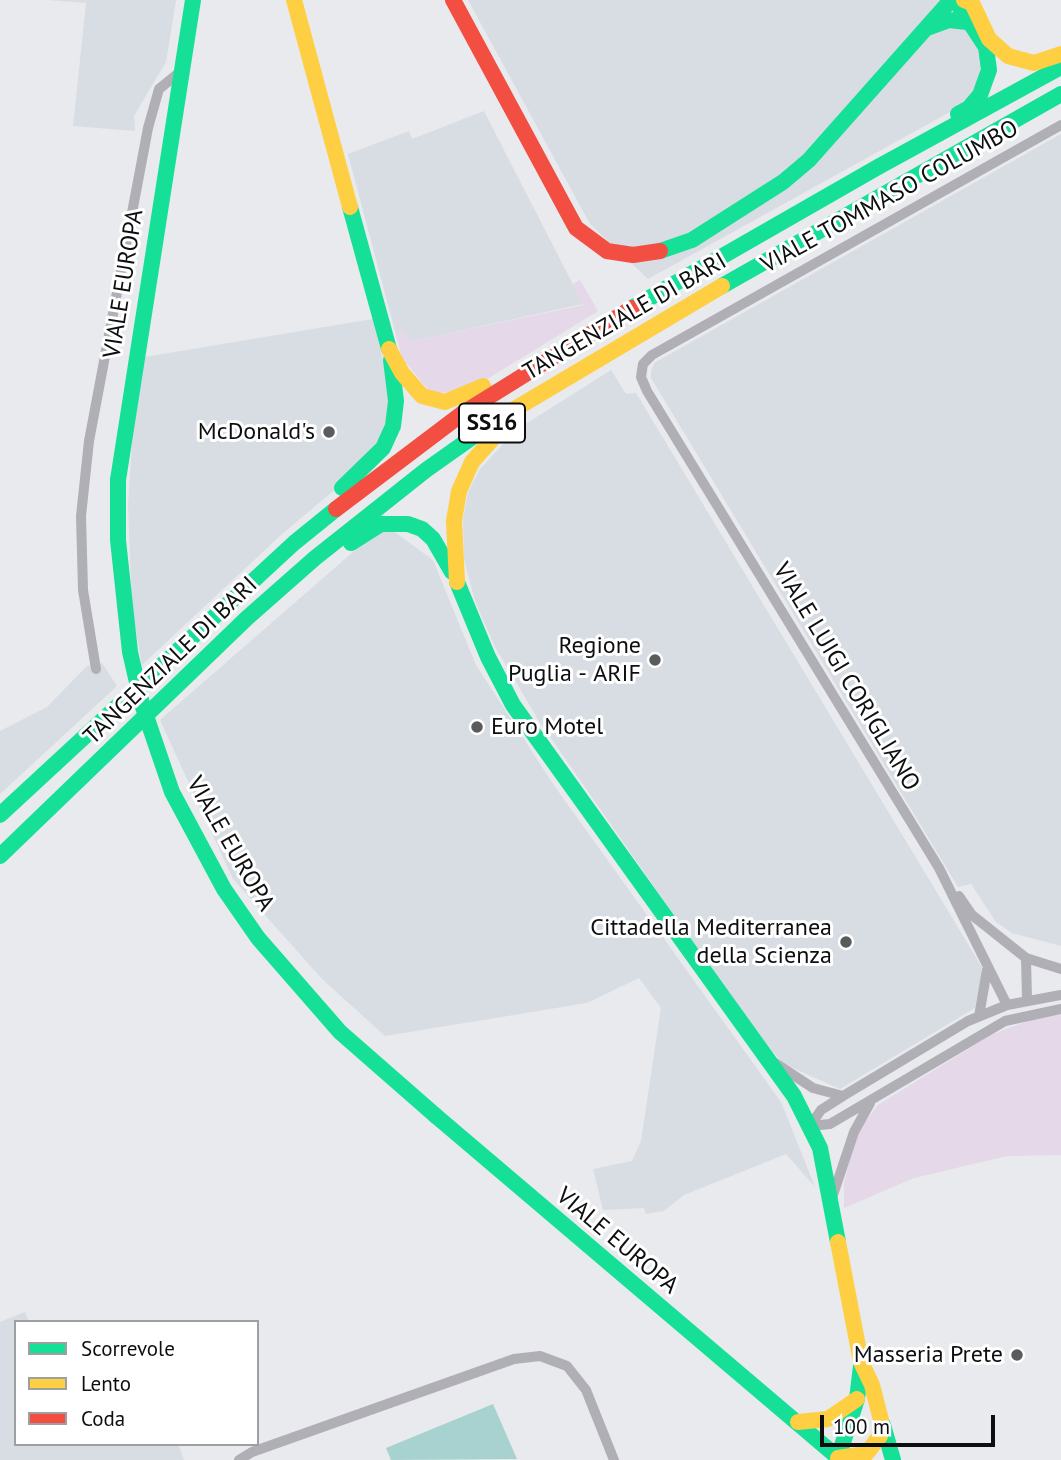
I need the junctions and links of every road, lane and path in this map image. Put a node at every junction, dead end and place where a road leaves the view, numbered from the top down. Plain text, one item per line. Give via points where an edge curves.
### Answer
1 (193, 0) edge
2 (294, 0) edge
3 (453, 0) edge
4 (953, 0) edge
5 (964, 0) edge
6 (975, 11) edge
7 (926, 27) junction
8 (1061, 54) edge
9 (1061, 67) edge
10 (180, 72) junction
11 (1061, 94) edge
12 (1061, 125) edge
13 (877, 167) junction
14 (650, 298) junction
15 (389, 349) junction
16 (641, 377) joint
17 (557, 382) junction
18 (293, 543) junction
19 (315, 558) junction
20 (457, 582) junction
21 (96, 669) dead end
22 (0, 815) edge
23 (0, 856) edge
24 (939, 868) junction
25 (1026, 958) junction
26 (987, 963) junction
27 (1061, 969) edge
28 (1061, 995) edge
29 (1027, 1000) junction
30 (1007, 1004) junction
31 (1061, 1009) edge
32 (979, 1016) junction
33 (765, 1056) junction
34 (843, 1096) junction
35 (871, 1100) junction
36 (810, 1126) junction
37 (831, 1204) junction
38 (861, 1362) junction
39 (858, 1399) junction
40 (881, 1420) junction
41 (799, 1422) junction
42 (887, 1441) junction
43 (839, 1459) edge
44 (239, 1460) edge
45 (614, 1460) edge
46 (881, 1460) edge
47 (893, 1460) edge

1 - 10 main road, VIALE EUROPA
2 - 15 main road
3 - 7 main road via 576,228 607,251 633,255 692,240 783,182 809,160
4 - 6 main road
4 - 7 main road
5 - 6 main road via 972,3
6 - 7 main road
6 - 8 main road via 989,39 1008,56 1034,62
6 - 13 main road via 989,70 980,95 969,108 912,140
9 - 13 main road, TANGENZIALE DI BARI / SS16
10 - 21 street via 159,89 148,128 89,441 82,516 83,590
10 - 41 main road, VIALE EUROPA, bridge via 118,480 118,540 130,652 172,792 224,889 258,938 340,1032 559,1223
11 - 17 main road, TANGENZIALE DI BARI / SS16
12 - 16 street, VIALE TOMMASO COLUMBO via 652,355 643,364
13 - 14 main road, TANGENZIALE DI BARI / SS16
14 - 15 main road via 595,317 474,391 444,402 422,396 412,387
14 - 18 main road, TANGENZIALE DI BARI / SS16 via 463,413
15 - 18 main road via 396,401 393,426 383,448
16 - 24 street, VIALE LUIGI CORIGLIANO
17 - 19 main road, TANGENZIALE DI BARI / SS16 via 426,470
17 - 20 main road via 547,398 503,427 472,462 454,521
18 - 22 main road, TANGENZIALE DI BARI / SS16
19 - 20 main road via 343,549 381,524 408,524 433,539
19 - 23 main road, TANGENZIALE DI BARI / SS16
20 - 33 main road via 513,705
24 - 25 street via 972,915
24 - 26 street, VIALE LUIGI CORIGLIANO
25 - 27 street
25 - 29 street
26 - 30 street, VIALE LUIGI CORIGLIANO
26 - 32 street
28 - 29 street
29 - 30 street
30 - 32 street
31 - 35 street via 1005,1021
32 - 34 street
33 - 34 street via 813,1088
33 - 36 main road
34 - 36 street via 821,1110
35 - 36 street via 830,1124
35 - 37 street via 854,1132
36 - 37 main road via 820,1148
37 - 38 main road
38 - 39 main road
38 - 40 main road
39 - 41 main road via 828,1419
39 - 43 main road
40 - 42 main road
40 - 43 main road via 880,1436 866,1454
41 - 43 main road, VIALE EUROPA
42 - 46 main road
42 - 47 main road
44 - 45 street via 514,1359 540,1356 567,1366 586,1390

